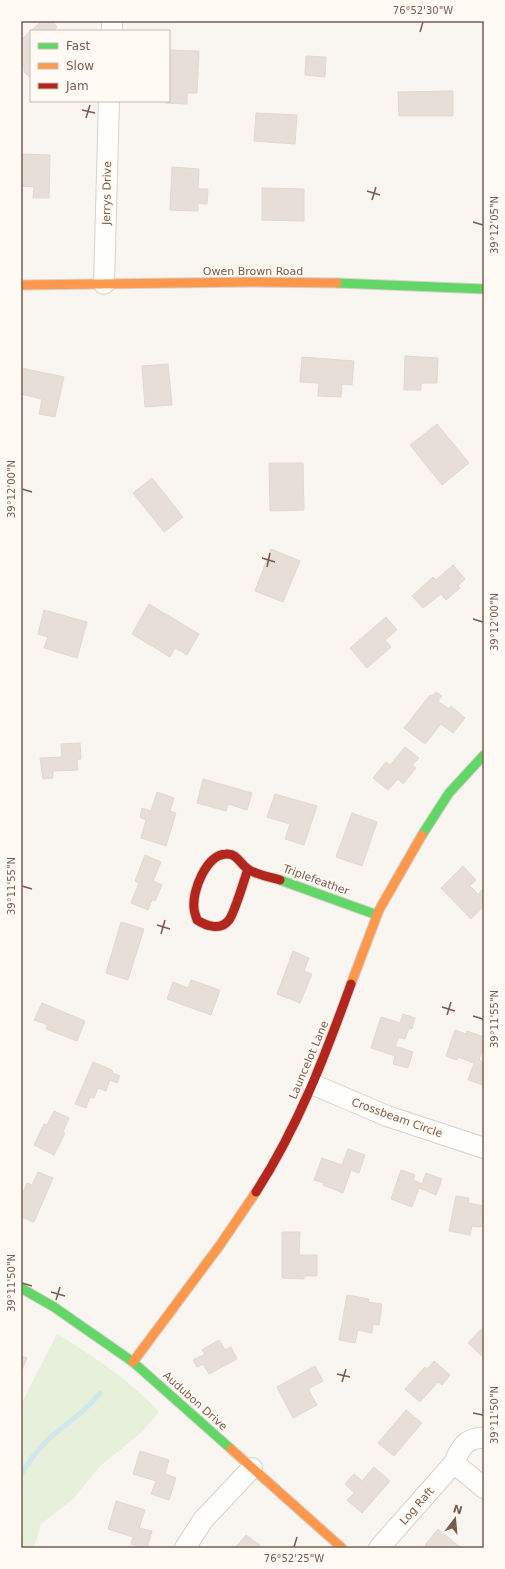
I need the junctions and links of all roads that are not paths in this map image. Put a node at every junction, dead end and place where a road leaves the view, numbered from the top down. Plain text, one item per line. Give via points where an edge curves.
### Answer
1 (109, 102) edge
2 (104, 284) junction
3 (21, 285) edge
4 (484, 289) edge
5 (484, 755) edge
6 (248, 869) junction
7 (377, 915) junction
8 (312, 1084) junction
9 (484, 1148) edge
10 (21, 1288) edge
11 (133, 1362) junction
12 (484, 1438) edge
13 (454, 1463) junction
14 (252, 1468) junction
15 (484, 1488) edge
16 (185, 1548) edge
17 (342, 1548) edge
18 (379, 1548) edge

1 - 2 street, Jerrys Drive
2 - 3 street, Owen Brown Road
2 - 4 street, Owen Brown Road via 332,283
5 - 7 street, Launcelot Lane via 444,801 421,834
6 - 6 street, Triplefeather via 239,858 230,855 217,856 211,860 203,872 192,906 197,920 211,927 224,925 229,920
6 - 7 street, Triplefeather
7 - 8 street, Launcelot Lane via 343,1009
8 - 9 street, Crossbeam Circle via 388,1116
8 - 11 street, Launcelot Lane via 297,1119 261,1186
10 - 11 street, Audubon Drive via 54,1307
11 - 14 street, Audubon Drive
12 - 13 street, Log Raft via 467,1441
13 - 15 street
13 - 18 street, Log Raft
14 - 16 street via 203,1520
14 - 17 street, Audubon Drive

